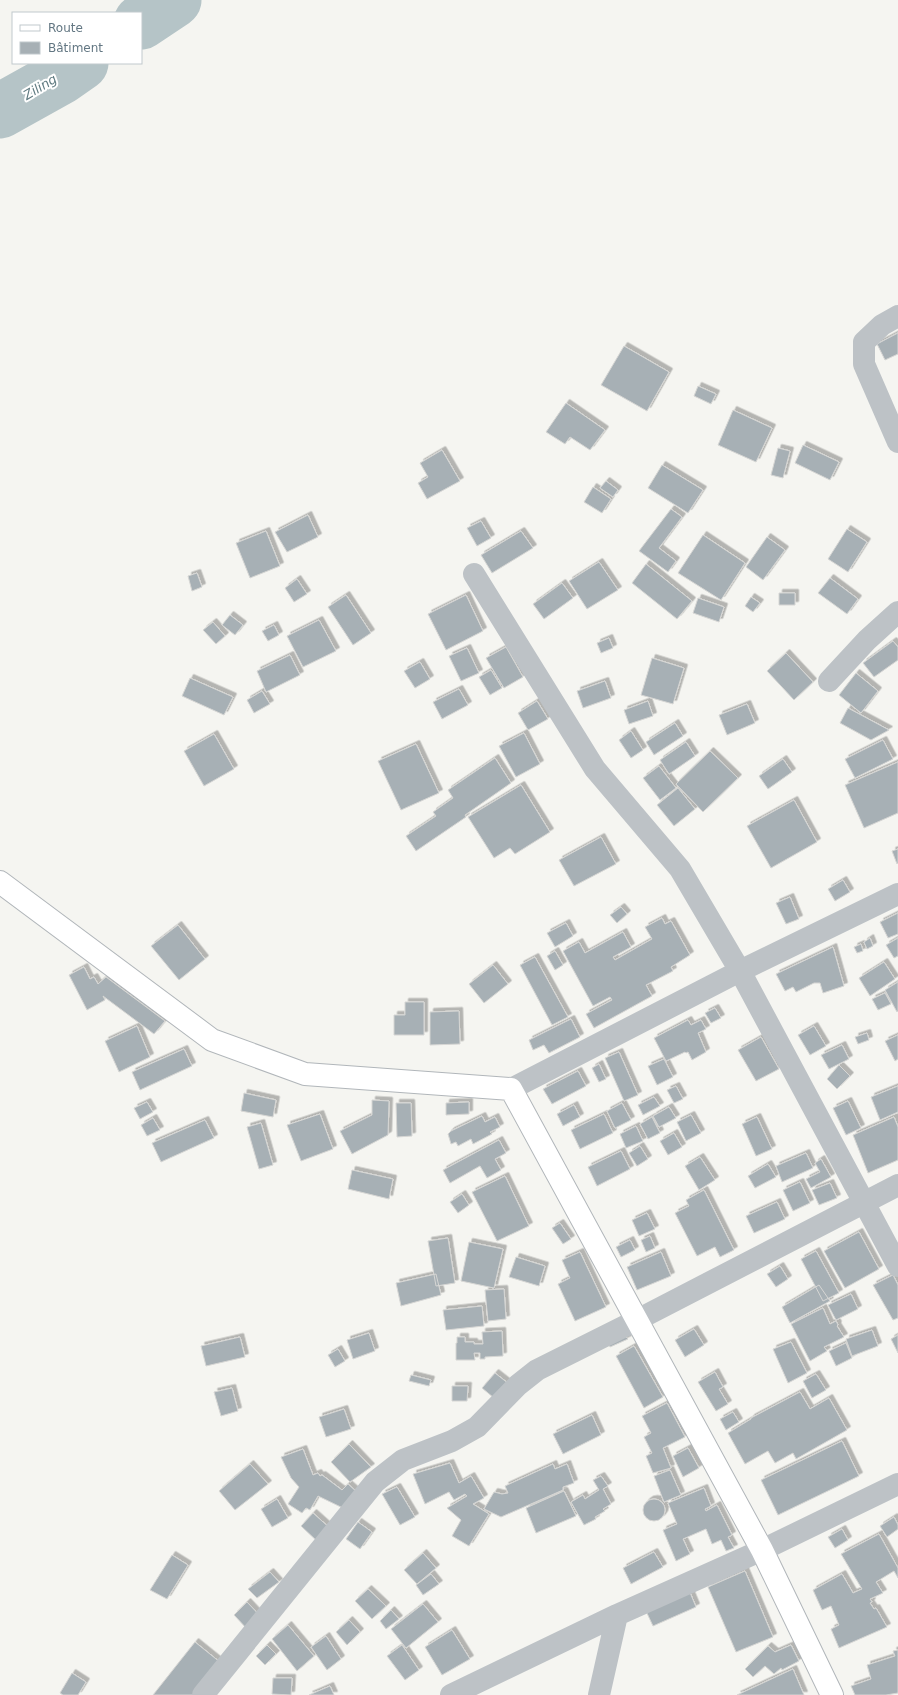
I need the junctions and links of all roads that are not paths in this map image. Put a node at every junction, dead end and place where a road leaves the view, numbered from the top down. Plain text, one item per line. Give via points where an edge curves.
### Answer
1 (898, 316) edge
2 (898, 442) edge
3 (474, 574) dead end
4 (898, 612) edge
5 (828, 682) dead end
6 (0, 882) edge
7 (898, 894) edge
8 (740, 971) junction
9 (511, 1089) junction
10 (898, 1185) edge
11 (864, 1202) junction
12 (898, 1266) edge
13 (637, 1320) junction
14 (898, 1484) edge
15 (762, 1550) junction
16 (617, 1615) junction
17 (460, 1694) edge
18 (203, 1695) edge
19 (598, 1695) edge
20 (832, 1695) edge

1 - 2 street via 882,324 864,342 864,364
3 - 8 street via 595,769 680,869
4 - 5 street via 867,640
6 - 9 main road via 212,1040 305,1074
7 - 8 street
8 - 9 street
8 - 11 street
9 - 13 main road
10 - 11 street
11 - 12 street
11 - 13 street
13 - 15 main road
13 - 18 street via 537,1370 518,1385 477,1427 452,1441 403,1460 376,1482
14 - 15 street
15 - 16 street
15 - 20 main road
16 - 17 street
16 - 19 street

